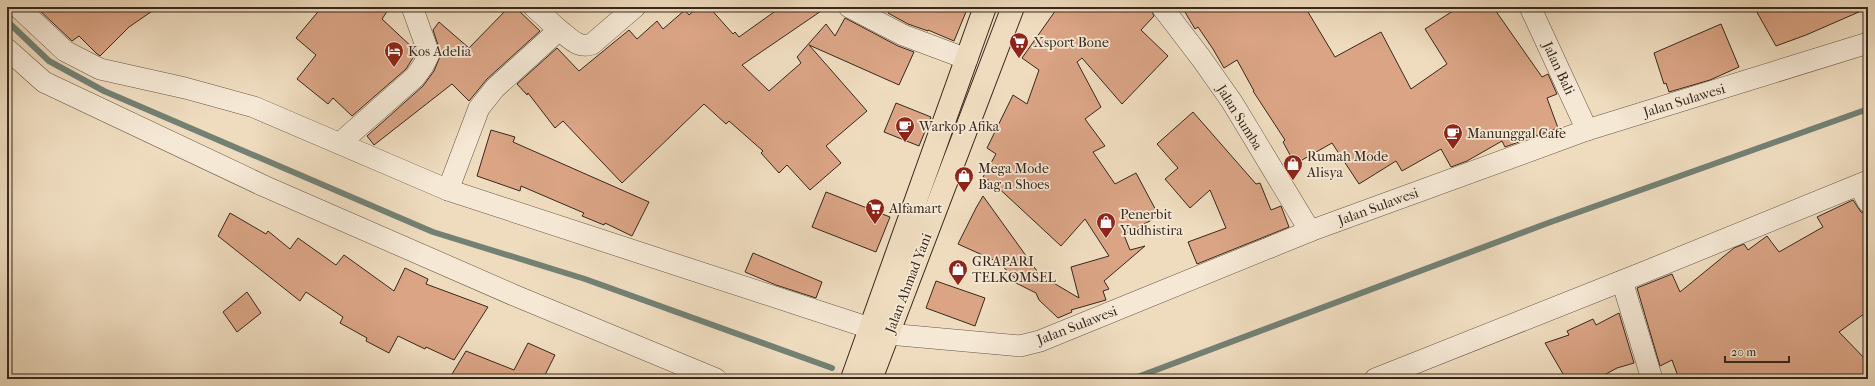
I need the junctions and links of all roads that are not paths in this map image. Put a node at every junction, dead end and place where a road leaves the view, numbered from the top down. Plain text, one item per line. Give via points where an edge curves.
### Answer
1 (18, 7) edge
2 (412, 7) edge
3 (534, 7) edge
4 (635, 7) edge
5 (849, 7) edge
6 (985, 7) edge
7 (1013, 7) edge
8 (1162, 7) edge
9 (1530, 7) edge
10 (558, 30) junction
11 (1868, 43) edge
12 (7, 49) edge
13 (967, 59) junction
14 (1587, 130) junction
15 (340, 143) junction
16 (1865, 189) edge
17 (448, 190) junction
18 (1310, 231) junction
19 (1622, 281) junction
20 (876, 341) junction
21 (716, 379) edge
22 (852, 379) edge
23 (871, 379) edge
24 (1375, 379) edge
25 (1652, 379) edge

1 - 15 street, Jalan Sulawesi via 65,51 100,68 254,107
2 - 15 street via 429,54 423,66 415,77
3 - 10 street
4 - 10 street via 592,44 579,45
5 - 13 street via 903,35
6 - 13 main road
7 - 20 main road, Jalan Ahmad Yani
8 - 18 street, Jalan Sumba via 1232,102
9 - 14 street, Jalan Bali
10 - 17 street via 495,88 479,108
11 - 14 street, Jalan Sulawesi
12 - 21 street via 44,82 264,186 516,296
13 - 20 main road
14 - 18 street, Jalan Sulawesi
15 - 17 street, Jalan Sulawesi
16 - 19 street
17 - 20 street, Jalan Sulawesi
18 - 20 street, Jalan Sulawesi via 1020,346
19 - 24 street
19 - 25 street
20 - 22 main road
20 - 23 main road, Jalan Ahmad Yani

